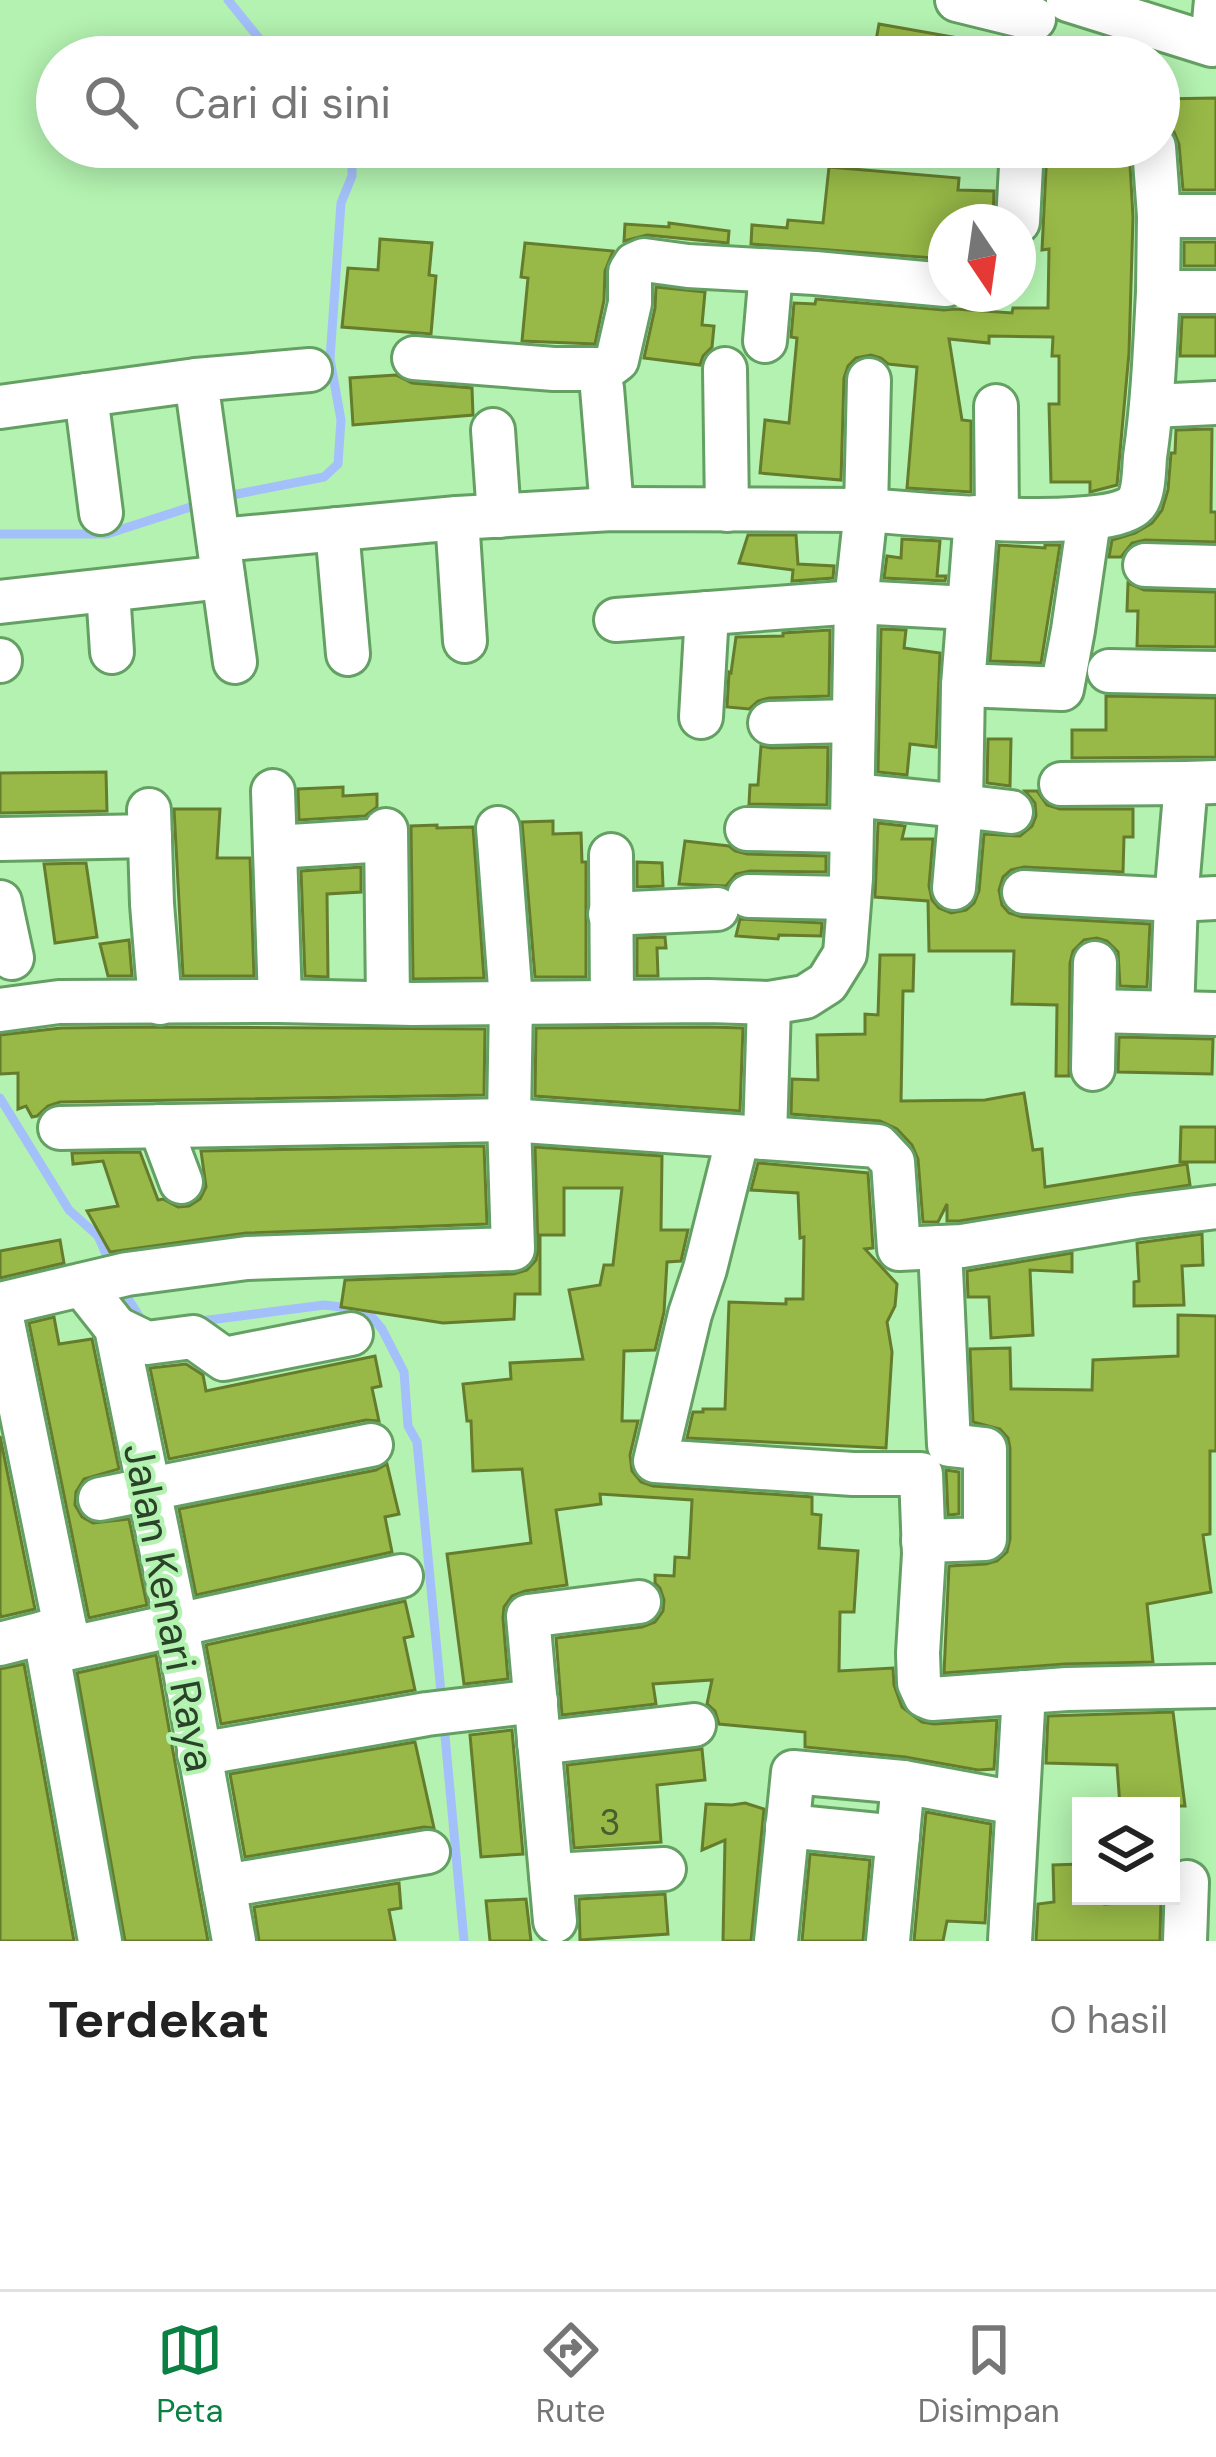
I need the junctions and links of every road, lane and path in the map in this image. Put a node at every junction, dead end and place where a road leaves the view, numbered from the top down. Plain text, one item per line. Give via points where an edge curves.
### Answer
1 (957, 0) edge
2 (1216, 0) edge
3 (1042, 19) edge
4 (1119, 36) edge
5 (1180, 49) edge
6 (1214, 57) edge
7 (1021, 168) edge
8 (1156, 168) edge
9 (1019, 204) edge
10 (1159, 216) junction
11 (1216, 216) edge
12 (771, 271) junction
13 (928, 284) edge
14 (1158, 292) junction
15 (1216, 292) edge
16 (765, 341) dead end
17 (414, 358) dead end
18 (724, 369) dead end
19 (310, 370) dead end
20 (196, 380) junction
21 (869, 380) dead end
22 (602, 388) dead end
23 (86, 395) junction
24 (1216, 404) edge
25 (996, 406) dead end
26 (1152, 406) junction
27 (0, 407) edge
28 (494, 430) dead end
29 (612, 509) junction
30 (727, 510) junction
31 (866, 510) junction
32 (101, 513) dead end
33 (499, 516) junction
34 (457, 518) junction
35 (987, 518) junction
36 (1089, 520) junction
37 (217, 526) junction
38 (337, 529) junction
39 (1144, 566) dead end
40 (1216, 567) edge
41 (108, 591) junction
42 (0, 602) edge
43 (856, 602) junction
44 (968, 608) junction
45 (707, 614) junction
46 (616, 620) dead end
47 (465, 641) dead end
48 (112, 652) dead end
49 (348, 654) dead end
50 (235, 662) dead end
51 (1109, 671) dead end
52 (1216, 673) edge
53 (963, 685) junction
54 (701, 717) dead end
55 (853, 721) junction
56 (770, 723) dead end
57 (1201, 782) edge
58 (1061, 784) dead end
59 (273, 791) dead end
60 (961, 806) junction
61 (1011, 812) dead end
62 (852, 813) junction
63 (498, 829) dead end
64 (747, 829) dead end
65 (0, 838) edge
66 (274, 847) junction
67 (611, 855) dead end
68 (954, 888) dead end
69 (1024, 892) dead end
70 (849, 898) junction
71 (1196, 899) edge
72 (0, 902) edge
73 (610, 914) junction
74 (12, 958) dead end
75 (1095, 963) dead end
76 (280, 1000) junction
77 (511, 1001) junction
78 (388, 1002) junction
79 (612, 1002) junction
80 (160, 1003) junction
81 (769, 1004) junction
82 (0, 1010) edge
83 (1094, 1010) junction
84 (1172, 1013) junction
85 (1215, 1014) edge
86 (1093, 1069) dead end
87 (509, 1120) junction
88 (160, 1126) junction
89 (60, 1128) dead end
90 (752, 1138) junction
91 (181, 1183) dead end
92 (1216, 1207) edge
93 (940, 1247) junction
94 (104, 1280) junction
95 (0, 1306) edge
96 (116, 1328) junction
97 (351, 1334) dead end
98 (371, 1445) dead end
99 (148, 1490) junction
100 (100, 1499) dead end
101 (923, 1541) junction
102 (401, 1576) dead end
103 (639, 1602) dead end
104 (177, 1627) junction
105 (56, 1640) junction
106 (0, 1644) edge
107 (1216, 1686) edge
108 (1024, 1692) junction
109 (536, 1701) junction
110 (694, 1725) dead end
111 (539, 1743) junction
112 (199, 1754) junction
113 (903, 1782) junction
114 (1017, 1803) junction
115 (788, 1826) junction
116 (898, 1837) junction
117 (428, 1852) dead end
118 (664, 1869) dead end
119 (551, 1875) junction
120 (1187, 1882) dead end
121 (224, 1886) junction
122 (555, 1921) dead end
123 (100, 1941) edge
124 (233, 1941) edge
125 (776, 1941) edge
126 (888, 1941) edge
127 (1010, 1941) edge
128 (1185, 1941) edge

1 - 3 street
2 - 6 street
3 - 4 street
5 - 6 street
7 - 9 street
8 - 10 street
10 - 11 street
10 - 14 street
12 - 13 street
12 - 16 street
12 - 17 street via 635,264 617,360 605,369
14 - 15 street
14 - 26 street
18 - 30 street
19 - 20 street
20 - 23 street
20 - 37 street
21 - 31 street
22 - 29 street
23 - 27 street
23 - 32 street
24 - 26 street
25 - 35 street
26 - 36 street via 1137,502 1121,515
28 - 33 street
29 - 30 street
29 - 33 street
30 - 31 street
31 - 35 street
31 - 43 street
33 - 34 street
34 - 38 street
34 - 47 street
35 - 36 street
35 - 44 street
36 - 53 street via 1061,689
37 - 38 street
37 - 41 street
37 - 50 street
38 - 49 street
39 - 40 street
41 - 42 street
41 - 48 street
43 - 44 street
43 - 45 street
43 - 55 street
44 - 53 street
45 - 46 street
45 - 54 street
51 - 52 street
53 - 60 street
55 - 56 street
55 - 62 street
57 - 58 street
57 - 71 street
59 - 66 street
60 - 61 street
60 - 62 street
60 - 68 street
62 - 64 street
62 - 70 street
63 - 77 street
65 - 80 street via 150,823
66 - 76 street
66 - 78 street via 386,835
67 - 73 street
69 - 71 street
70 - 73 street
70 - 81 street via 845,954 827,983
71 - 84 street
72 - 74 street
73 - 79 street
75 - 83 street
76 - 78 street
76 - 80 street
77 - 78 street
77 - 79 street
77 - 87 street
79 - 81 street
80 - 82 street
81 - 90 street
83 - 84 street
83 - 86 street
84 - 85 street
87 - 88 street
87 - 90 street
87 - 94 street via 513,1250 248,1258
88 - 89 street
88 - 91 street
90 - 93 street via 878,1146 893,1162 899,1249
90 - 101 street via 690,1314 655,1462 921,1474
92 - 93 street
93 - 101 street via 949,1445 985,1449 985,1539
94 - 95 street
94 - 96 street, Jalan Kenari Raya
95 - 105 street
96 - 97 street via 147,1343 193,1336 224,1360
96 - 99 street, Jalan Kenari Raya
98 - 99 street
99 - 100 street
99 - 104 street, Jalan Kenari Raya
101 - 108 street via 918,1653 925,1696
102 - 104 street
103 - 109 street via 529,1616
104 - 105 street
104 - 112 street, Jalan Kenari Raya
105 - 106 street
105 - 123 street
107 - 108 street
108 - 114 street
109 - 111 street
109 - 112 street
110 - 111 street
111 - 119 street
112 - 121 street, Jalan Kenari Raya
113 - 114 street
113 - 115 street via 793,1772
113 - 116 street
114 - 127 street
115 - 116 street
115 - 125 street
116 - 126 street
117 - 121 street
118 - 119 street
119 - 122 street
120 - 128 street
121 - 124 street, Jalan Kenari Raya

